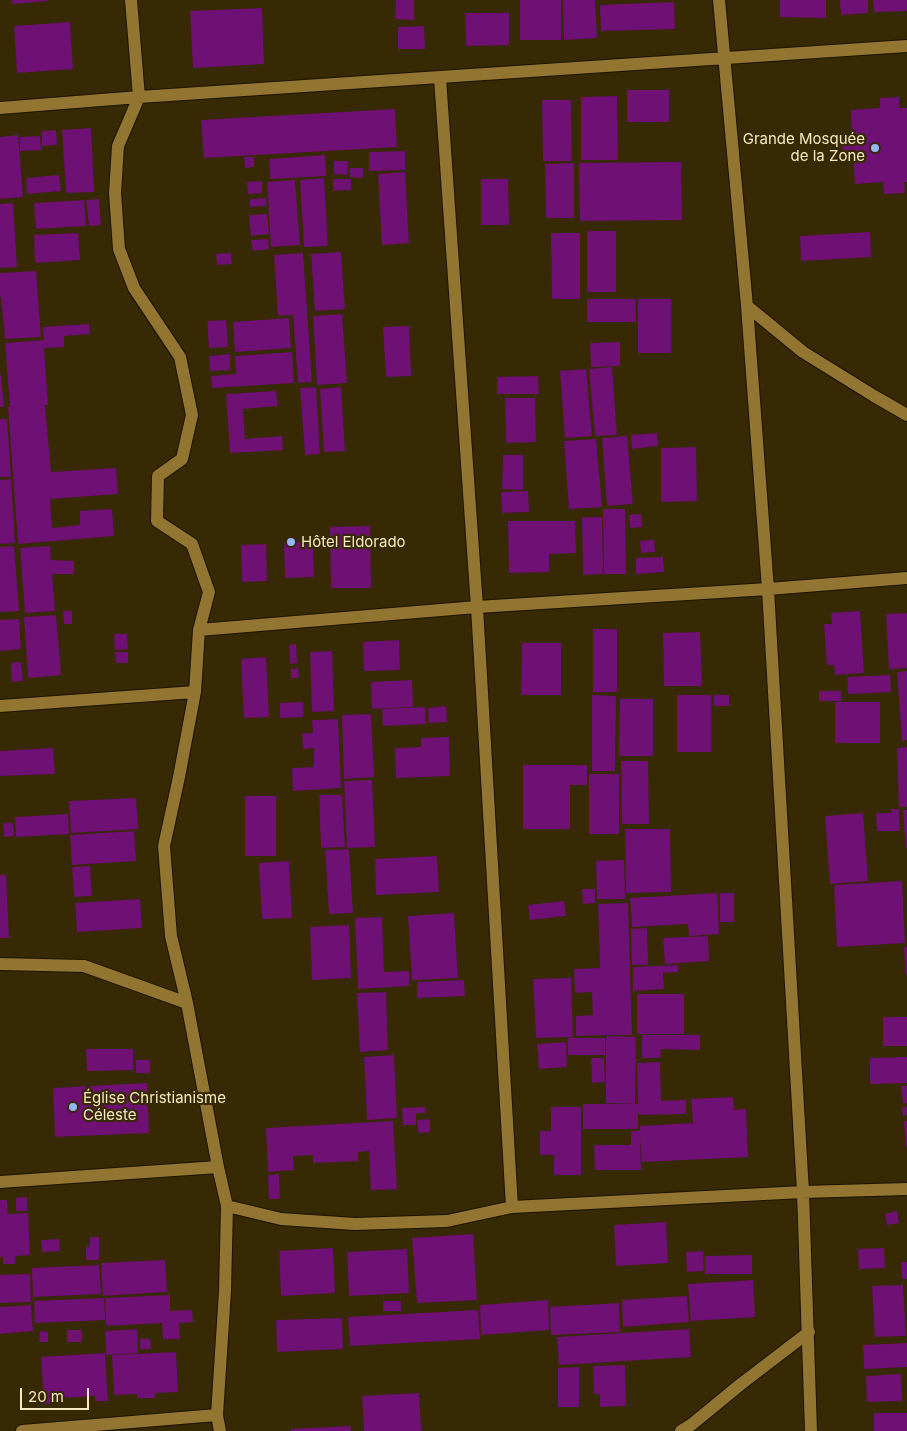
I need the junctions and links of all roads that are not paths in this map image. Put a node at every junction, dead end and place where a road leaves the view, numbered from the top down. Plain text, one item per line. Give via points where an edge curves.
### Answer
1 (131, 0) edge
2 (719, 0) edge
3 (907, 46) edge
4 (725, 59) junction
5 (440, 78) junction
6 (139, 97) junction
7 (0, 108) edge
8 (747, 306) junction
9 (907, 414) edge
10 (907, 578) edge
11 (768, 589) junction
12 (477, 607) junction
13 (199, 630) junction
14 (195, 692) junction
15 (0, 706) edge
16 (0, 964) edge
17 (187, 1003) junction
18 (218, 1167) junction
19 (0, 1182) edge
20 (907, 1188) edge
21 (803, 1192) junction
22 (227, 1206) junction
23 (512, 1207) junction
24 (809, 1332) junction
25 (217, 1415) junction
26 (22, 1431) edge
27 (220, 1431) edge
28 (680, 1431) edge
29 (811, 1431) edge

1 - 6 street
2 - 4 street
3 - 4 street
4 - 5 street
4 - 8 street
5 - 6 street
5 - 12 street
6 - 7 street
6 - 13 street via 118,146 115,193 119,249 134,288 180,358 192,415 182,459 158,476 157,521 192,544 209,592
8 - 9 street via 803,352
8 - 11 street
10 - 11 street
11 - 12 street
11 - 21 street
12 - 13 street
12 - 23 street
13 - 14 street
14 - 15 street
14 - 17 street via 164,846 171,936
16 - 17 street via 84,966
17 - 18 street
18 - 19 street
18 - 22 street
20 - 21 street
21 - 23 street
21 - 24 street
22 - 23 street via 281,1219 354,1224 447,1221
22 - 25 street
24 - 28 street
24 - 29 street
25 - 26 street
25 - 27 street

